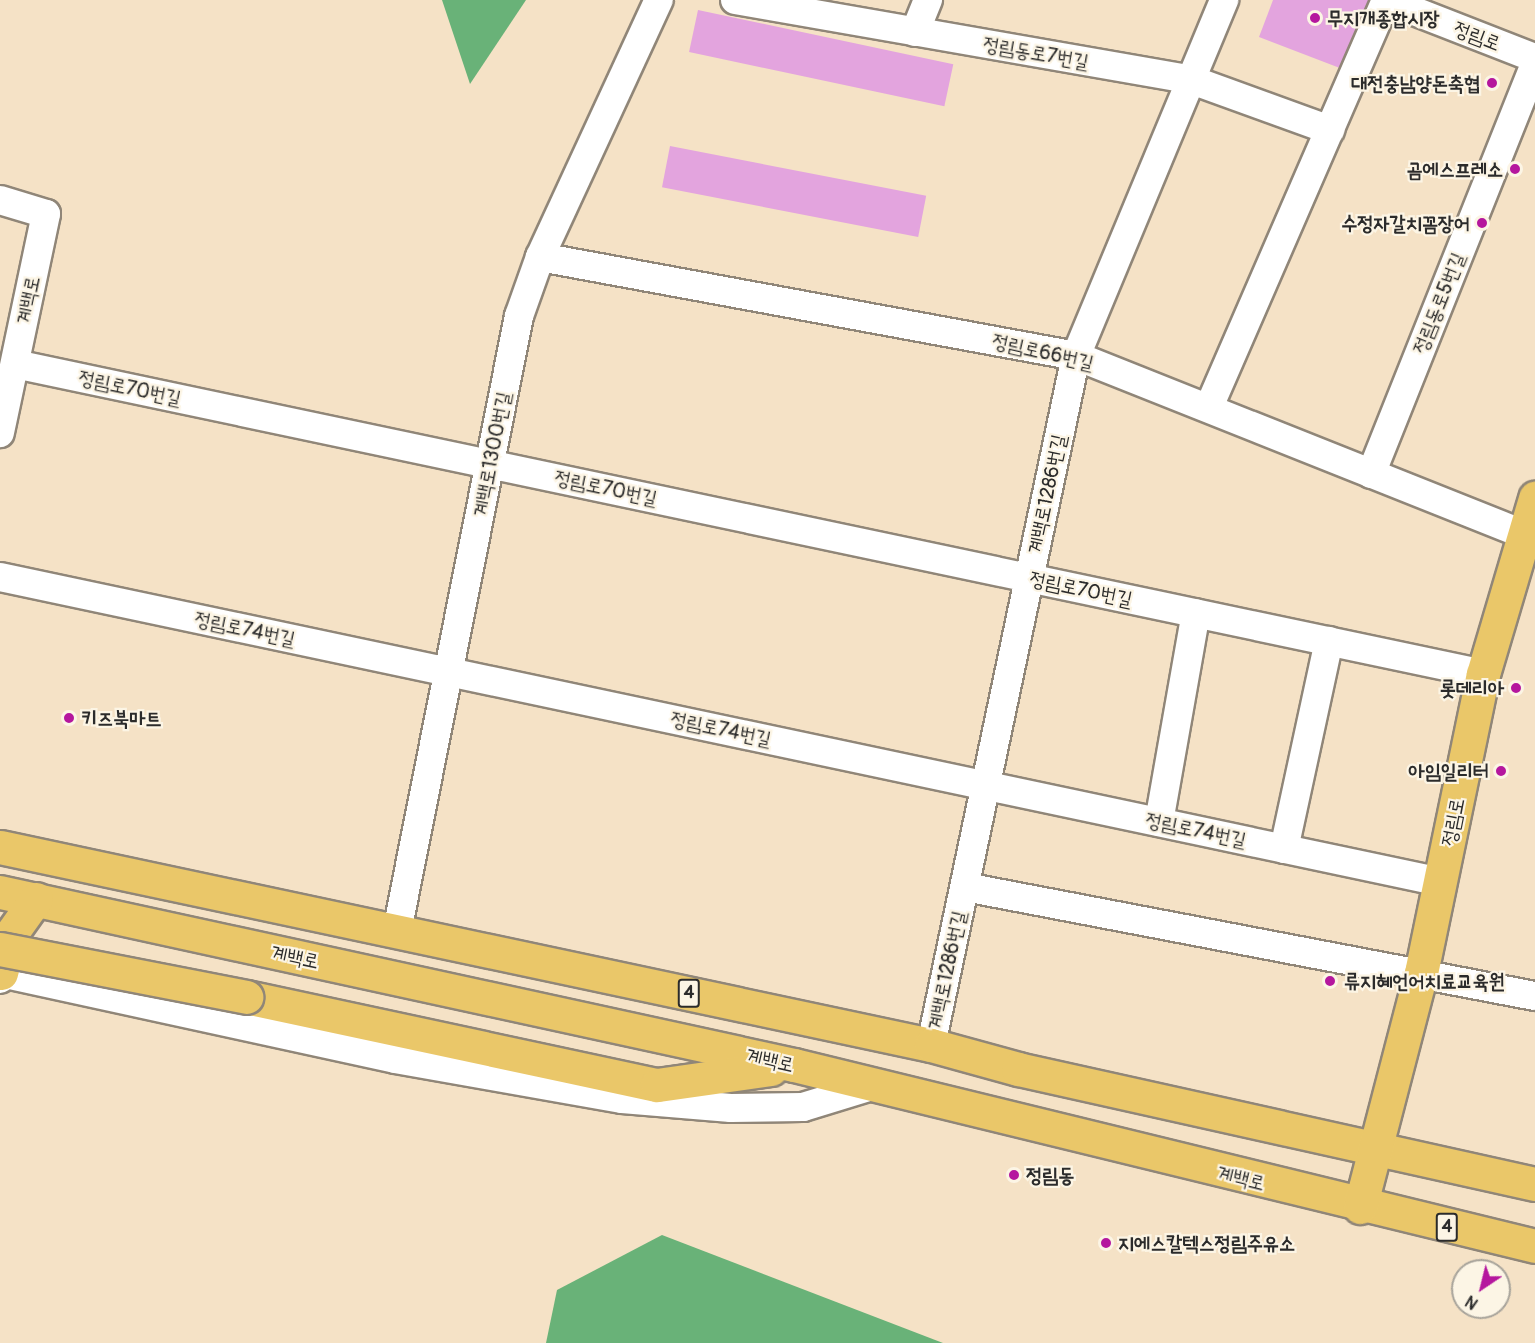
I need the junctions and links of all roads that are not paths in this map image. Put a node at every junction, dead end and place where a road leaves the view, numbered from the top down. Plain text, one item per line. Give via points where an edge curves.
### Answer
1 (658, 0) edge
2 (735, 0) edge
3 (928, 0) edge
4 (1224, 0) edge
5 (1386, 0) edge
6 (915, 32) junction
7 (1535, 58) edge
8 (1535, 65) edge
9 (1192, 80) junction
10 (1330, 130) junction
11 (0, 200) edge
12 (540, 257) junction
13 (1076, 356) junction
14 (15, 364) junction
15 (1209, 407) junction
16 (0, 433) edge
17 (491, 464) junction
18 (1371, 474) junction
19 (1535, 498) edge
20 (1528, 536) edge
21 (0, 577) edge
22 (1029, 578) junction
23 (1196, 613) junction
24 (1329, 641) junction
25 (447, 672) junction
26 (1483, 674) junction
27 (986, 786) junction
28 (1159, 822) junction
29 (0, 847) edge
30 (1284, 849) junction
31 (1441, 882) junction
32 (965, 887) junction
33 (0, 892) edge
34 (36, 900) junction
35 (397, 931) junction
36 (0, 968) edge
37 (1421, 973) junction
38 (1535, 996) edge
39 (242, 1011) junction
40 (931, 1044) junction
41 (794, 1065) junction
42 (869, 1087) junction
43 (1376, 1146) junction
44 (1535, 1184) edge
45 (1360, 1207) junction
46 (1535, 1246) edge

1 - 12 street, 계백로1300번길
2 - 6 street, 정림동로7번길
3 - 6 street
4 - 9 street, 계백로1286번길
5 - 7 street, 정림로
5 - 10 street
6 - 9 street, 정림동로7번길
8 - 18 street, 정림동로5번길
9 - 10 street, 정림동로7번길
9 - 13 street, 계백로1286번길
10 - 15 street
11 - 14 street, 계백로 via 46,214
12 - 13 street, 정림로66번길
12 - 17 street, 계백로1300번길 via 519,316
13 - 15 street, 정림로66번길
13 - 22 street, 계백로1286번길
14 - 16 street, 계백로
14 - 17 street, 정림로70번길
15 - 18 street, 정림로66번길
17 - 22 street, 정림로70번길
17 - 25 street, 계백로1300번길
18 - 20 street, 정림로66번길
19 - 20 main road, 정림로
20 - 26 main road, 정림로
21 - 25 street, 정림로74번길
22 - 23 street, 정림로70번길
22 - 27 street, 계백로1286번길
23 - 24 street, 정림로70번길
23 - 28 street
24 - 26 street, 정림로70번길
24 - 30 street
25 - 27 street, 정림로74번길
25 - 35 street, 계백로1300번길
26 - 31 main road, 정림로
27 - 28 street, 정림로74번길
27 - 32 street, 계백로1286번길
28 - 30 street, 정림로74번길
29 - 35 main road, 4
30 - 31 street, 정림로74번길
31 - 37 main road, 정림로
32 - 37 street
32 - 40 street, 계백로1286번길
33 - 34 main road, 계백로 / 4
34 - 36 main road via 11,934
34 - 41 main road, 계백로 / 4
35 - 40 main road, 4
36 - 39 main road, bridge
37 - 38 street
37 - 43 main road, 정림로
39 - 41 main road via 657,1085
39 - 42 street via 622,1099 731,1108 802,1107
40 - 43 main road, 4 via 1018,1069
41 - 42 main road, 계백로 / 4
42 - 45 main road, 계백로 / 4
43 - 44 main road, 4
43 - 45 main road, 정림로
45 - 46 main road, 계백로 / 4

